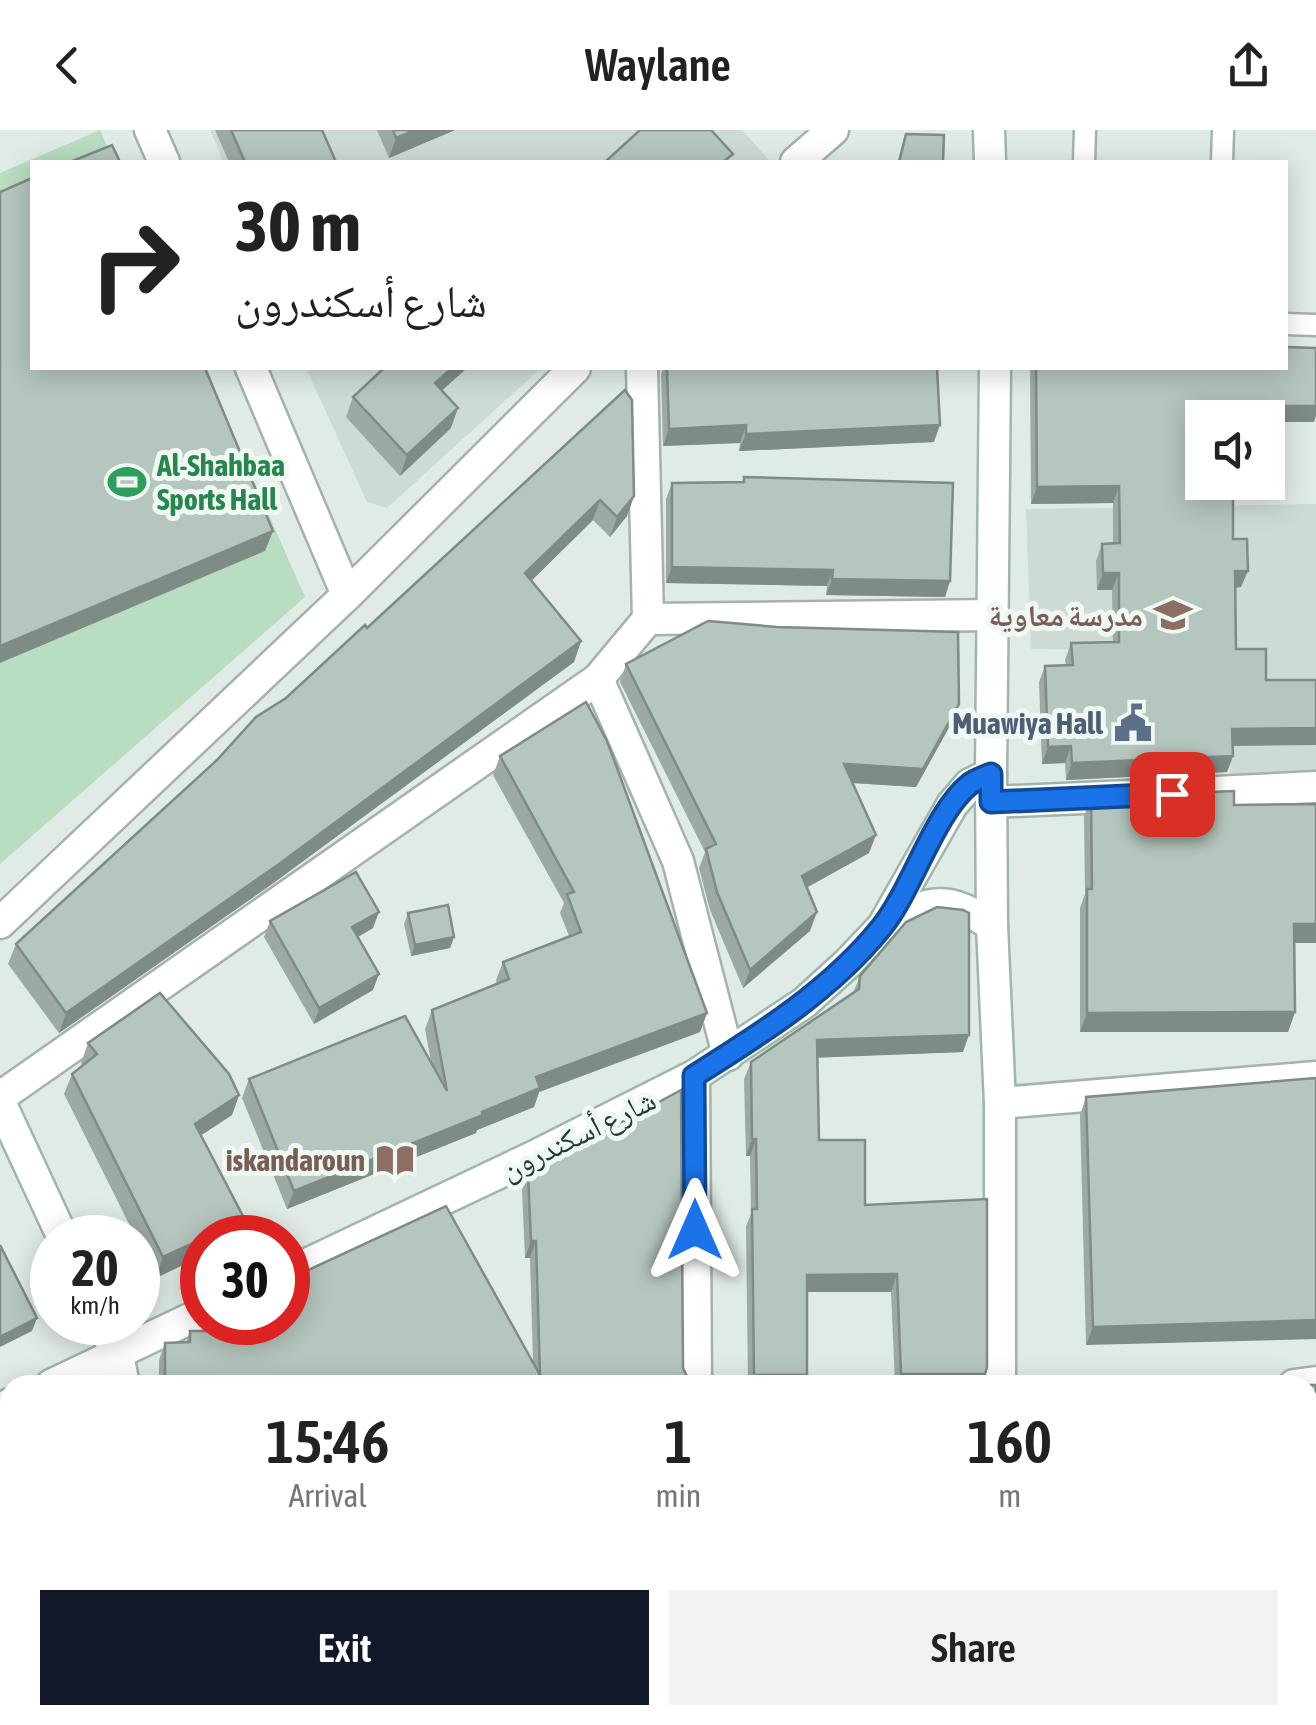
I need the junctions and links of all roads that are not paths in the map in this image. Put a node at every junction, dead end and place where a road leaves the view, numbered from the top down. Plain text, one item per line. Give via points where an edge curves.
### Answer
1 (150, 130) edge
2 (833, 130) edge
3 (989, 130) edge
4 (1085, 130) edge
5 (1223, 130) edge
6 (163, 160) edge
7 (798, 160) edge
8 (990, 160) edge
9 (1084, 160) edge
10 (1222, 160) edge
11 (1288, 324) edge
12 (1316, 325) edge
13 (251, 370) edge
14 (573, 370) edge
15 (642, 370) edge
16 (996, 370) edge
17 (347, 595) junction
18 (994, 615) junction
19 (648, 619) junction
20 (598, 679) junction
21 (1316, 787) edge
22 (991, 788) junction
23 (0, 923) edge
24 (883, 926) junction
25 (992, 926) junction
26 (728, 1055) junction
27 (694, 1076) junction
28 (1316, 1077) edge
29 (0, 1099) edge
30 (1000, 1103) junction
31 (53, 1215) edge
32 (310, 1263) edge
33 (180, 1324) edge
34 (113, 1345) edge
35 (117, 1354) junction
36 (72, 1375) edge
37 (122, 1375) edge
38 (696, 1375) edge
39 (1000, 1375) edge

1 - 6 street
2 - 7 street
3 - 8 street
4 - 9 lane
5 - 10 lane
11 - 12 lane
13 - 17 street
14 - 17 street
15 - 19 street
16 - 18 street
17 - 23 street
18 - 19 street
18 - 22 street
19 - 20 street
20 - 26 street via 678,861
20 - 29 street
21 - 22 street
22 - 24 street, شارع أسكندرون via 970,784 952,805
22 - 25 street
24 - 25 street via 912,908 940,902 969,909
24 - 26 street, شارع أسكندرون via 804,1002
25 - 30 street
26 - 27 street, شارع أسكندرون
27 - 32 street, شارع أسكندرون
27 - 38 street
28 - 30 street
29 - 31 street
30 - 39 street
33 - 35 street
34 - 35 street
35 - 36 street
35 - 37 street

